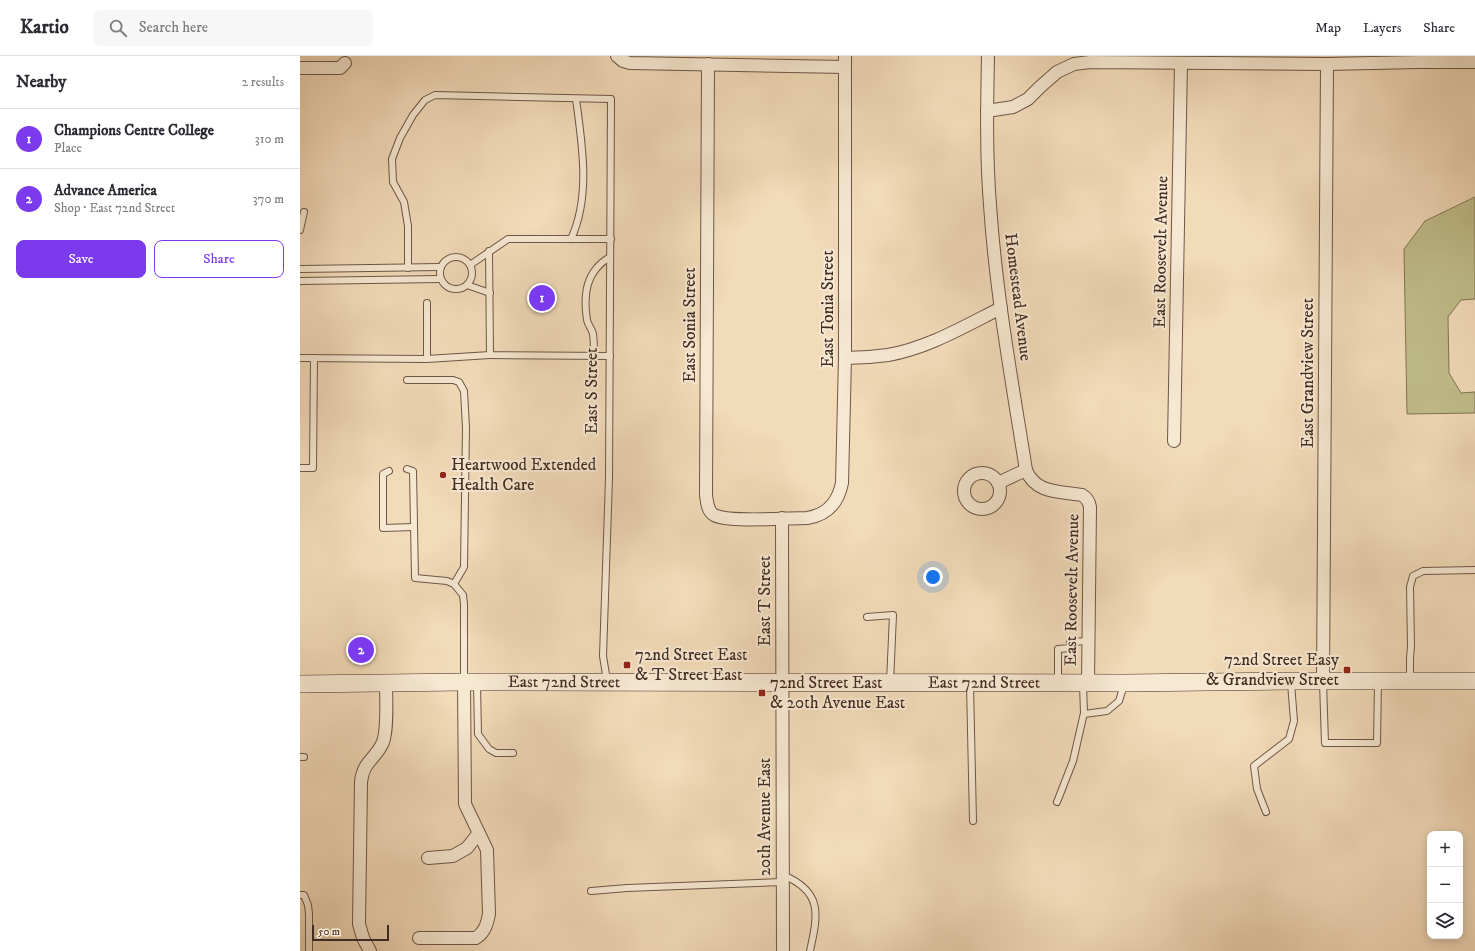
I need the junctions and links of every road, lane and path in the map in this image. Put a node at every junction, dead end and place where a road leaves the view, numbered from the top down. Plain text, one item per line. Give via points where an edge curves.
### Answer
1 (988, 56) edge
2 (618, 57) edge
3 (348, 59) edge
4 (1419, 59) edge
5 (845, 61) edge
6 (1475, 62) edge
7 (1181, 63) junction
8 (708, 64) junction
9 (1327, 64) junction
10 (300, 68) edge
11 (576, 98) junction
12 (987, 111) junction
13 (304, 212) dead end
14 (300, 230) edge
15 (571, 239) junction
16 (610, 239) junction
17 (489, 251) junction
18 (610, 257) junction
19 (470, 265) junction
20 (440, 267) junction
21 (408, 268) junction
22 (300, 269) edge
23 (440, 279) junction
24 (300, 281) edge
25 (467, 285) junction
26 (490, 293) junction
27 (427, 303) dead end
28 (1001, 308) junction
29 (490, 355) junction
30 (594, 356) junction
31 (610, 356) junction
32 (300, 358) edge
33 (314, 358) junction
34 (845, 358) junction
35 (427, 359) junction
36 (407, 380) dead end
37 (1174, 441) dead end
38 (300, 468) edge
39 (407, 469) dead end
40 (1026, 470) junction
41 (389, 471) dead end
42 (998, 483) dead end
43 (1087, 498) joint
44 (782, 518) junction
45 (414, 527) junction
46 (1475, 570) edge
47 (454, 584) junction
48 (867, 617) dead end
49 (1089, 641) junction
50 (1291, 681) junction
51 (1410, 681) junction
52 (1475, 681) edge
53 (470, 682) junction
54 (608, 682) junction
55 (1323, 682) junction
56 (1378, 682) junction
57 (386, 683) junction
58 (782, 683) junction
59 (890, 683) junction
60 (970, 683) junction
61 (1058, 683) junction
62 (1085, 683) junction
63 (1125, 683) junction
64 (300, 684) edge
65 (1084, 714) junction
66 (513, 753) dead end
67 (1057, 802) dead end
68 (1266, 812) dead end
69 (973, 821) dead end
70 (478, 834) junction
71 (428, 858) dead end
72 (783, 878) junction
73 (591, 891) dead end
74 (300, 895) edge
75 (419, 938) dead end
76 (309, 951) edge
77 (370, 951) edge
78 (783, 951) edge
79 (810, 951) edge

1 - 12 street, Homestead Avenue
2 - 8 street via 630,63
3 - 10 street via 340,68
4 - 6 street
4 - 9 street
5 - 8 street
5 - 34 street, East Tonia Street
7 - 9 street
7 - 12 street via 1074,64 1057,72 1028,99 1013,107
7 - 37 street, East Roosevelt Avenue
8 - 44 street, East Sonia Street via 708,505 710,512 722,517
9 - 55 street, East Grandview Street
11 - 15 lane via 583,172 581,210
11 - 16 lane, East S Street via 611,99
11 - 21 lane via 435,95 425,100 400,138 392,159 393,182 404,202 408,226
12 - 28 street, Homestead Avenue via 990,205
13 - 14 lane
15 - 16 lane
15 - 17 lane via 508,239
16 - 18 lane, East S Street
17 - 19 lane
17 - 26 lane
18 - 30 lane via 602,262 588,281 587,314
18 - 31 lane, East S Street
19 - 20 lane via 457,257 447,259
19 - 25 lane via 472,276
20 - 21 lane
20 - 23 lane
21 - 22 lane
23 - 24 lane
23 - 25 lane via 451,289
25 - 26 lane
26 - 29 lane
27 - 35 lane
28 - 34 street via 919,347 888,355
28 - 40 street, Homestead Avenue
29 - 30 lane
29 - 35 lane
30 - 31 lane
31 - 54 lane, East S Street via 603,656
32 - 33 lane
33 - 35 lane
33 - 38 lane via 313,468
34 - 44 street, East Tonia Street via 840,494 830,508 815,517
36 - 47 lane via 454,380 459,382 464,391 464,567
39 - 45 lane via 413,471
40 - 42 street
40 - 43 street, Homestead Avenue via 1029,478 1044,489
41 - 45 lane via 383,474 383,528
43 - 49 street, East Roosevelt Avenue via 1090,507
44 - 58 street, East T Street
45 - 47 lane via 415,578
46 - 51 lane via 1423,571 1413,576 1410,587
47 - 53 lane via 463,595
48 - 59 lane via 893,614
49 - 61 lane via 1070,642 1070,648 1058,649
49 - 62 street, East Roosevelt Avenue
50 - 55 main road, East 72nd Street
50 - 63 main road, East 72nd Street
50 - 68 lane via 1294,721 1289,739 1254,766 1257,789
51 - 52 main road, East 72nd Street
51 - 56 main road, East 72nd Street
53 - 54 main road, East 72nd Street
53 - 57 main road, East 72nd Street
53 - 66 lane via 478,734 489,749 496,753
53 - 70 street via 465,804
54 - 58 main road, East 72nd Street
55 - 56 main road, East 72nd Street
55 - 56 lane via 1325,743 1377,743
57 - 64 main road, East 72nd Street
57 - 77 street via 384,738 363,769 361,782 359,924
58 - 59 main road, East 72nd Street
58 - 72 street, 20th Avenue East
59 - 60 main road, East 72nd Street
60 - 61 main road, East 72nd Street
60 - 69 lane
61 - 62 main road, East 72nd Street
62 - 63 main road, East 72nd Street
62 - 65 lane
63 - 65 lane via 1119,701 1107,711
65 - 67 lane via 1073,761
70 - 71 street via 467,848 453,856
70 - 75 street via 484,842 488,857 488,914 483,932 476,938
72 - 73 lane
72 - 78 street, 20th Avenue East
72 - 79 lane via 802,886 810,893 814,902 816,915
74 - 76 lane via 304,895 308,906

